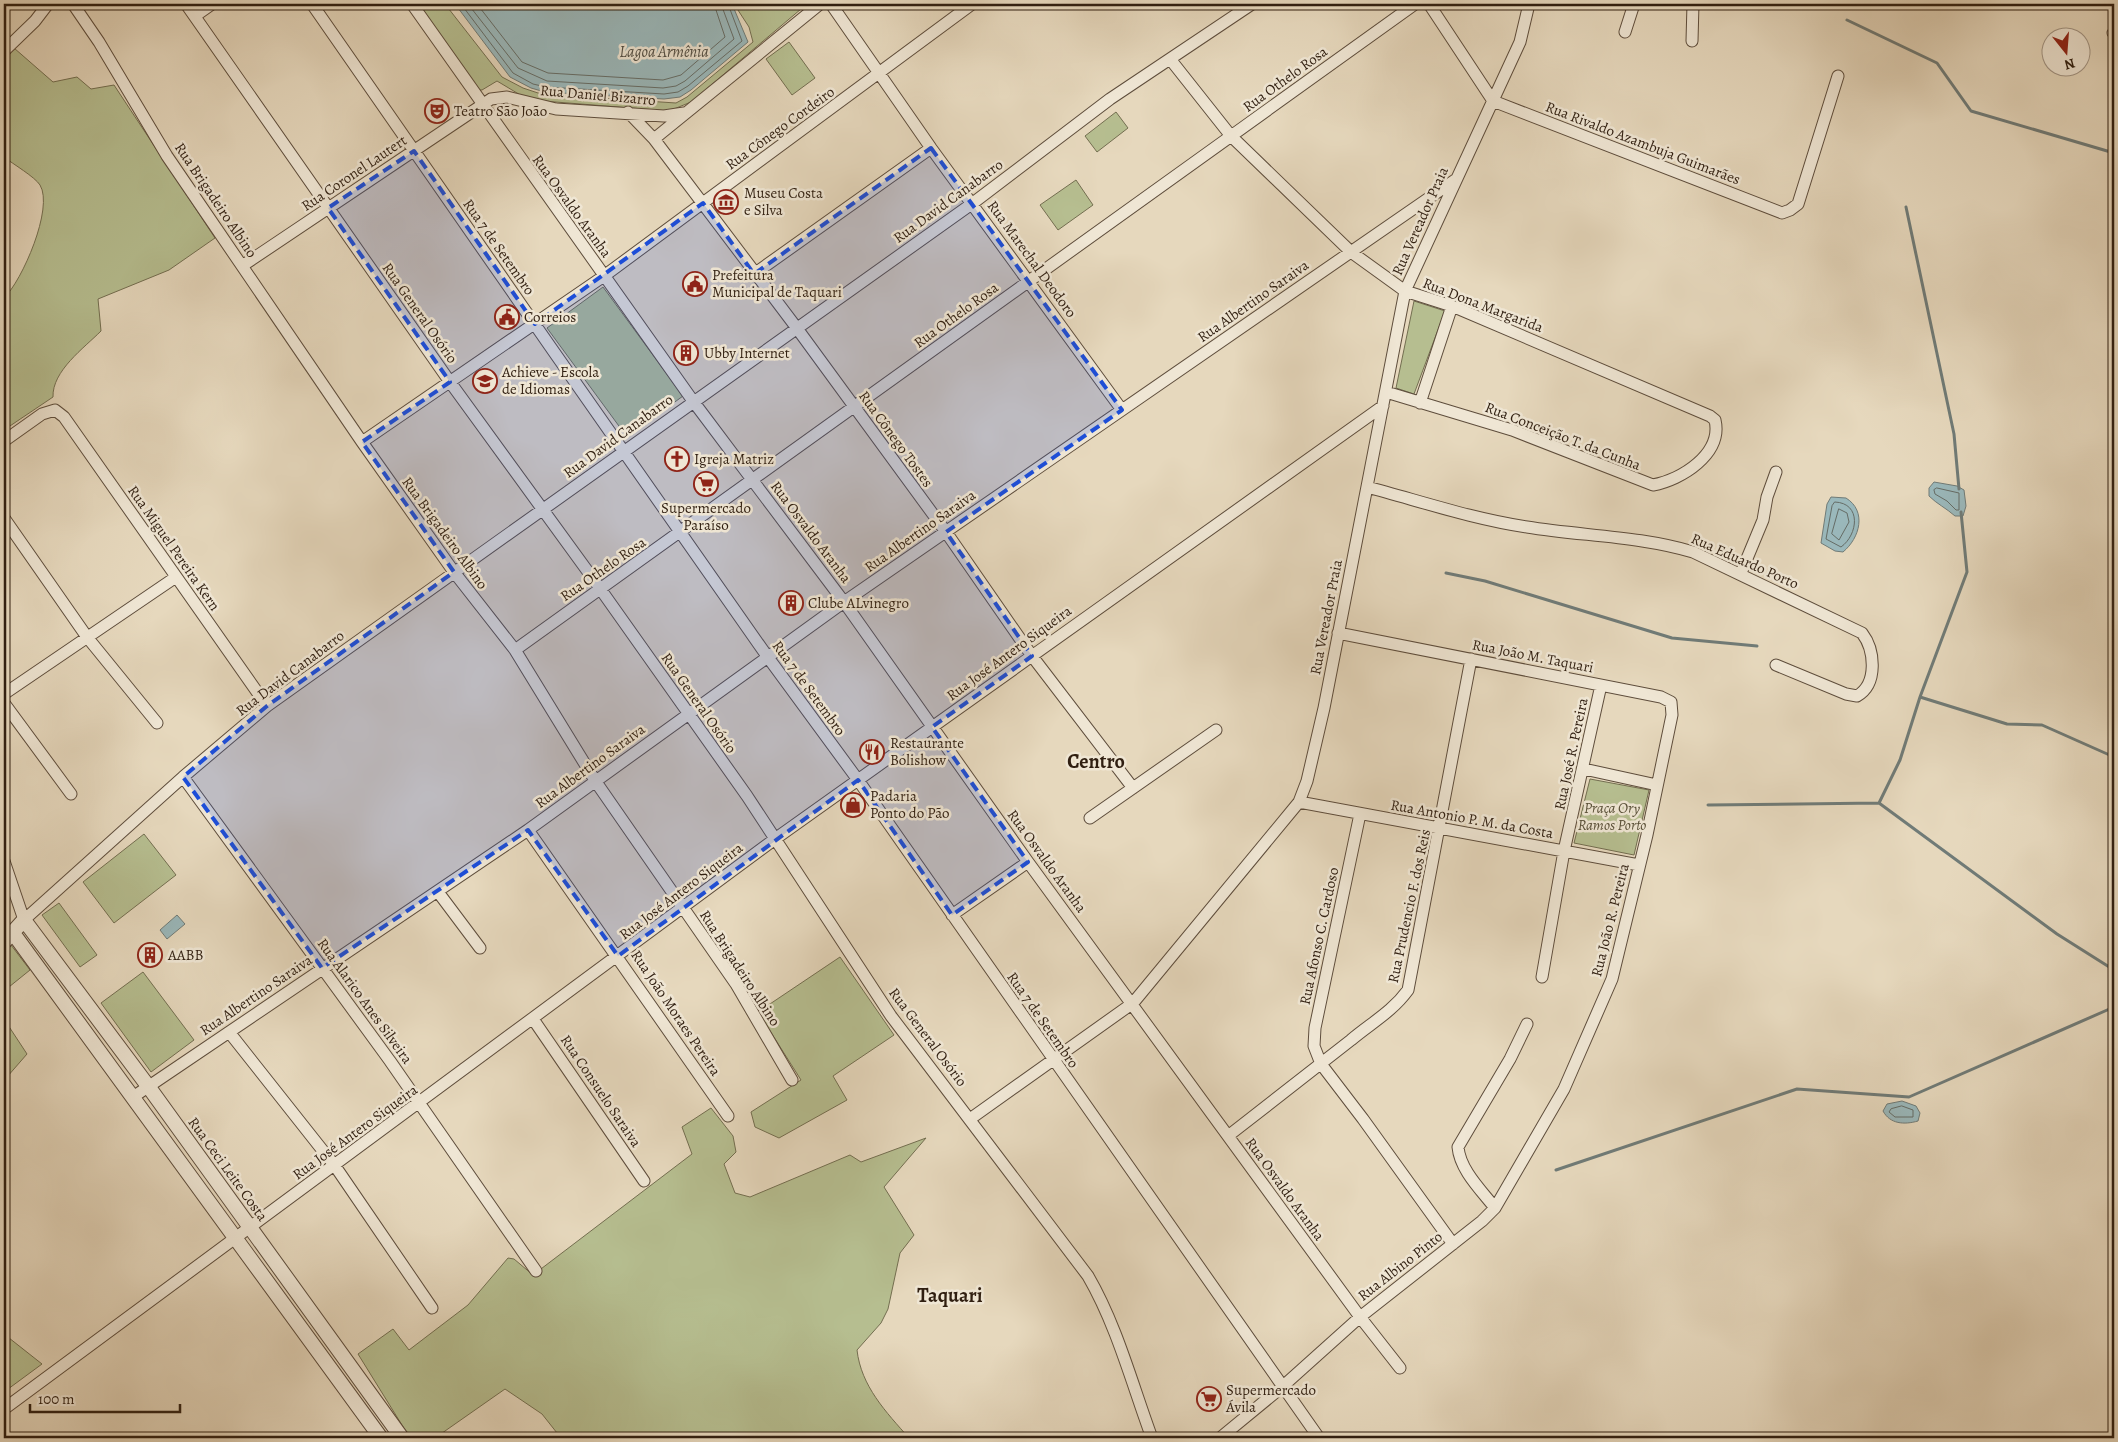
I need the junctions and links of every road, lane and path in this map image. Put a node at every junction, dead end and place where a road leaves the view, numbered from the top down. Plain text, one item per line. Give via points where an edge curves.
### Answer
1 (48, 4) edge
2 (73, 4) edge
3 (186, 4) edge
4 (212, 4) edge
5 (312, 4) edge
6 (412, 4) edge
7 (820, 4) edge
8 (831, 4) edge
9 (972, 4) edge
10 (1252, 4) edge
11 (1415, 4) edge
12 (1430, 4) edge
13 (1529, 4) edge
14 (1634, 4) edge
15 (1693, 4) edge
16 (195, 16) junction
17 (1624, 32) dead end
18 (1692, 41) dead end
19 (4, 51) edge
20 (1170, 59) junction
21 (879, 74) junction
22 (1838, 76) dead end
23 (1493, 101) junction
24 (482, 105) junction
25 (628, 112) junction
26 (684, 113) junction
27 (1231, 136) junction
28 (654, 139) junction
29 (931, 148) junction
30 (414, 151) junction
31 (1455, 180) junction
32 (703, 203) junction
33 (973, 203) junction
34 (328, 208) junction
35 (1351, 252) junction
36 (242, 266) junction
37 (754, 274) junction
38 (604, 276) junction
39 (1029, 281) junction
40 (1405, 292) junction
41 (1452, 306) junction
42 (535, 324) junction
43 (796, 327) junction
44 (450, 382) junction
45 (1386, 392) junction
46 (693, 401) junction
47 (1420, 403) junction
48 (1383, 406) junction
49 (854, 407) junction
50 (1122, 410) junction
51 (4, 441) edge
52 (362, 442) junction
53 (624, 450) junction
54 (1776, 472) dead end
55 (753, 479) junction
56 (1643, 482) joint
57 (1367, 487) junction
58 (542, 509) junction
59 (4, 518) edge
60 (681, 532) junction
61 (946, 532) junction
62 (454, 572) junction
63 (1741, 573) junction
64 (176, 577) junction
65 (600, 589) junction
66 (844, 602) junction
67 (1338, 633) junction
68 (87, 637) junction
69 (514, 650) junction
70 (767, 656) junction
71 (1032, 656) junction
72 (1471, 659) junction
73 (1776, 665) dead end
74 (1601, 685) junction
75 (4, 694) edge
76 (4, 703) edge
77 (267, 706) junction
78 (688, 714) junction
79 (156, 722) dead end
80 (932, 727) junction
81 (1216, 730) dead end
82 (1663, 751) joint
83 (1584, 769) junction
84 (183, 776) junction
85 (858, 780) junction
86 (596, 782) junction
87 (1657, 785) junction
88 (1133, 788) junction
89 (71, 794) dead end
90 (1299, 802) junction
91 (1360, 814) junction
92 (1090, 818) dead end
93 (1441, 828) junction
94 (528, 830) junction
95 (775, 839) junction
96 (1564, 851) junction
97 (4, 861) edge
98 (1028, 862) junction
99 (1639, 865) junction
100 (438, 892) junction
101 (684, 907) junction
102 (952, 915) junction
103 (24, 920) junction
104 (8, 938) edge
105 (480, 948) dead end
106 (618, 956) junction
107 (322, 968) junction
108 (1542, 977) dead end
109 (74, 987) junction
110 (60, 998) junction
111 (1133, 1003) junction
112 (533, 1018) junction
113 (1527, 1024) dead end
114 (230, 1032) junction
115 (1053, 1060) junction
116 (1321, 1064) junction
117 (792, 1080) dead end
118 (148, 1086) junction
119 (1564, 1090) joint
120 (133, 1097) junction
121 (419, 1103) junction
122 (728, 1116) dead end
123 (970, 1119) junction
124 (1228, 1136) junction
125 (335, 1166) junction
126 (644, 1181) dead end
127 (1495, 1208) junction
128 (250, 1228) junction
129 (236, 1238) junction
130 (1453, 1244) junction
131 (536, 1271) dead end
132 (308, 1308) junction
133 (432, 1308) dead end
134 (1360, 1317) junction
135 (294, 1318) junction
136 (1400, 1368) dead end
137 (1282, 1387) junction
138 (4, 1409) edge
139 (382, 1438) edge
140 (402, 1438) edge
141 (1152, 1438) edge
142 (1220, 1438) edge
143 (1319, 1438) edge

1 - 19 street via 35,22
2 - 36 street, Rua Brigadeiro Albino via 167,156
3 - 16 street, Rua General Osório
4 - 16 street
5 - 30 street, Rua 7 de Setembro
6 - 24 street, Rua Osvaldo Aranha
7 - 26 street, Rua Daniel Bizarro
8 - 21 street, Rua Marechal Deodoro
9 - 21 street, Rua Cônego Cordeiro
10 - 20 street, Rua David Canabarro
11 - 27 street, Rua Othelo Rosa
12 - 23 street
13 - 23 street, Rua Vereador Praia via 1520,42
14 - 17 street
15 - 18 street
16 - 34 street, Rua General Osório
20 - 27 street, Rua Dona Margarida
20 - 33 street, Rua David Canabarro via 1110,98
21 - 29 street, Rua Marechal Deodoro
21 - 32 street, Rua Cônego Cordeiro
22 - 23 street, Rua Rivaldo Azambuja Guimarães via 1798,204 1782,213
23 - 31 street, Rua Vereador Praia
24 - 25 street, Rua Daniel Bizarro via 492,99 507,97 556,109
24 - 30 street, Rua Coronel Lautert
24 - 38 street, Rua Osvaldo Aranha
25 - 26 street, Rua Daniel Bizarro via 664,116
25 - 28 street, Rua Cônego Tostes
26 - 28 street, Rua Daniel Bizarro
27 - 35 street, Rua Dona Margarida
27 - 39 street, Rua Othelo Rosa
28 - 32 street, Rua Cônego Tostes
29 - 33 street, Rua Marechal Deodoro
29 - 37 street
30 - 34 street, Rua Coronel Lautert
30 - 42 street, Rua 7 de Setembro
31 - 35 street, Rua Albertino Saraiva
31 - 40 street, Rua Vereador Praia
32 - 37 street, Rua Cônego Tostes
32 - 38 street, Rua Cônego Cordeiro
33 - 39 street, Rua Marechal Deodoro
33 - 43 street, Rua David Canabarro
34 - 36 street, Rua Coronel Lautert
34 - 44 street, Rua General Osório
35 - 40 street, Rua Dona Margarida
35 - 50 street, Rua Albertino Saraiva
36 - 52 street, Rua Brigadeiro Albino
37 - 43 street, Rua Cônego Tostes
38 - 42 street, Rua Cônego Cordeiro
38 - 46 street, Rua Osvaldo Aranha
39 - 49 street, Rua Othelo Rosa
39 - 50 street, Rua Marechal Deodoro
40 - 41 street, Rua Dona Margarida
40 - 45 street, Rua Vereador Praia
41 - 47 street
41 - 56 street, Rua Dona Margarida via 1715,420 1716,433 1707,454 1696,465 1666,483 1653,485
42 - 44 street, Rua Cônego Cordeiro
42 - 53 street, Rua 7 de Setembro
43 - 46 street, Rua David Canabarro
43 - 49 street, Rua Cônego Tostes
44 - 52 street, Rua Cônego Cordeiro
44 - 58 street, Rua General Osório
45 - 47 street, Rua Conceição T. da Cunha
45 - 48 street, Rua Vereador Praia
46 - 53 street, Rua David Canabarro
46 - 55 street, Rua Osvaldo Aranha
47 - 56 street, Rua Conceição T. da Cunha via 1512,430
48 - 57 street, Rua Vereador Praia
48 - 71 street, Rua José Antero Siqueira
49 - 55 street, Rua Othelo Rosa
49 - 61 street, Rua Cônego Tostes
50 - 61 street, Rua Albertino Saraiva
51 - 64 street, Rua Miguel Pereira Kern via 42,414 55,410 64,417
52 - 62 street, Rua Brigadeiro Albino
53 - 58 street, Rua David Canabarro
53 - 60 street, Rua 7 de Setembro
54 - 63 street via 1763,520
55 - 60 street, Rua Othelo Rosa
55 - 66 street, Rua Osvaldo Aranha
57 - 63 street, Rua Eduardo Porto via 1525,527 1666,544
57 - 67 street, Rua Vereador Praia
58 - 62 street, Rua David Canabarro
58 - 65 street, Rua General Osório
59 - 68 street
60 - 65 street, Rua Othelo Rosa
60 - 70 street, Rua 7 de Setembro
61 - 66 street, Rua Albertino Saraiva
61 - 71 street, Rua Cônego Tostes
62 - 69 street, Rua Brigadeiro Albino
62 - 77 street, Rua David Canabarro
63 - 73 street, Rua Eduardo Porto via 1862,633 1872,649 1871,674 1866,689 1857,696
64 - 68 street
64 - 77 street, Rua Miguel Pereira Kern
65 - 69 street, Rua Othelo Rosa
65 - 78 street, Rua General Osório
66 - 70 street, Rua Albertino Saraiva
66 - 80 street, Rua Osvaldo Aranha
67 - 72 street, Rua João M. Taquari
67 - 90 street, Rua Vereador Praia via 1307,781
68 - 75 street
68 - 79 street
69 - 86 street, Rua Brigadeiro Albino
70 - 78 street, Rua Albertino Saraiva
70 - 85 street, Rua 7 de Setembro
71 - 80 street, Rua José Antero Siqueira
71 - 88 street, Rua Cônego Tostes
72 - 74 street, Rua João M. Taquari
72 - 93 street, Rua Prudencio F. dos Reis
74 - 82 street, Rua João M. Taquari via 1669,700 1672,715
74 - 83 street, Rua José R. Pereira
76 - 89 street
77 - 84 street, Rua David Canabarro
78 - 86 street, Rua Albertino Saraiva
78 - 95 street, Rua General Osório
80 - 85 street, Rua José Antero Siqueira
80 - 98 street, Rua Osvaldo Aranha
81 - 88 street
82 - 87 street, Rua João R. Pereira
83 - 87 street
83 - 96 street, Rua José R. Pereira
84 - 103 street, Rua David Canabarro
84 - 107 street, Rua Alarico Anes Silveira
85 - 95 street, Rua José Antero Siqueira
85 - 102 street, Rua 7 de Setembro
86 - 94 street, Rua Albertino Saraiva
86 - 101 street, Rua Brigadeiro Albino
87 - 99 street, Rua João R. Pereira
88 - 92 street
90 - 91 street, Rua Antonio P. M. da Costa
90 - 111 street, Rua Vereador Praia
91 - 93 street, Rua Antonio P. M. da Costa
91 - 116 street, Rua Afonso C. Cardoso via 1315,1028 1314,1046
93 - 96 street, Rua Antonio P. M. da Costa
93 - 116 street, Rua Prudencio F. dos Reis via 1408,990 1377,1022
94 - 100 street, Rua Albertino Saraiva
94 - 106 street, Rua João Moraes Pereira
95 - 101 street, Rua José Antero Siqueira
95 - 123 street, Rua General Osório via 891,1016
96 - 99 street, Rua Antonio P. M. da Costa
96 - 108 street, Rua José R. Pereira
97 - 103 street
98 - 102 street
98 - 111 street, Rua Osvaldo Aranha
99 - 119 street, Rua João R. Pereira via 1612,979
100 - 105 street
100 - 107 street, Rua Albertino Saraiva
101 - 106 street, Rua José Antero Siqueira
101 - 117 street, Rua Brigadeiro Albino via 736,984
102 - 115 street, Rua 7 de Setembro
103 - 104 street
103 - 109 street, Rua Ceci Leite Costa
104 - 110 street
106 - 112 street, Rua José Antero Siqueira
106 - 122 street, Rua João Moraes Pereira
107 - 114 street, Rua Albertino Saraiva
107 - 121 street, Rua Alarico Anes Silveira
109 - 110 street
109 - 118 street, Rua Ceci Leite Costa
110 - 120 street
111 - 115 street, Rua Vereador Praia
111 - 124 street, Rua Osvaldo Aranha
112 - 121 street, Rua José Antero Siqueira
112 - 126 street, Rua Consuelo Saraiva
113 - 127 street via 1458,1147 1466,1170
114 - 118 street, Rua Albertino Saraiva
114 - 125 street
115 - 123 street, Rua Vereador Praia
115 - 137 street, Rua 7 de Setembro
116 - 124 street, Rua Prudencio F. dos Reis
116 - 130 street
118 - 120 street, Rua Albertino Saraiva
118 - 128 street, Rua Ceci Leite Costa
119 - 127 street, Rua Albino Pinto
120 - 129 street
121 - 125 street, Rua José Antero Siqueira
121 - 131 street, Rua Alarico Anes Silveira
123 - 141 street, Rua General Osório via 1088,1276 1101,1298
124 - 134 street, Rua Osvaldo Aranha
125 - 128 street, Rua José Antero Siqueira
125 - 133 street
127 - 130 street, Rua Albino Pinto
128 - 129 street, Rua José Antero Siqueira
128 - 132 street, Rua Ceci Leite Costa
129 - 135 street
129 - 138 street, Rua José Antero Siqueira
130 - 134 street, Rua Albino Pinto
132 - 135 street
132 - 140 street, Rua Ceci Leite Costa
134 - 136 street, Rua Osvaldo Aranha
134 - 137 street, Rua Albino Pinto
135 - 139 street
137 - 142 street, Rua Albino Pinto
137 - 143 street, Rua 7 de Setembro

